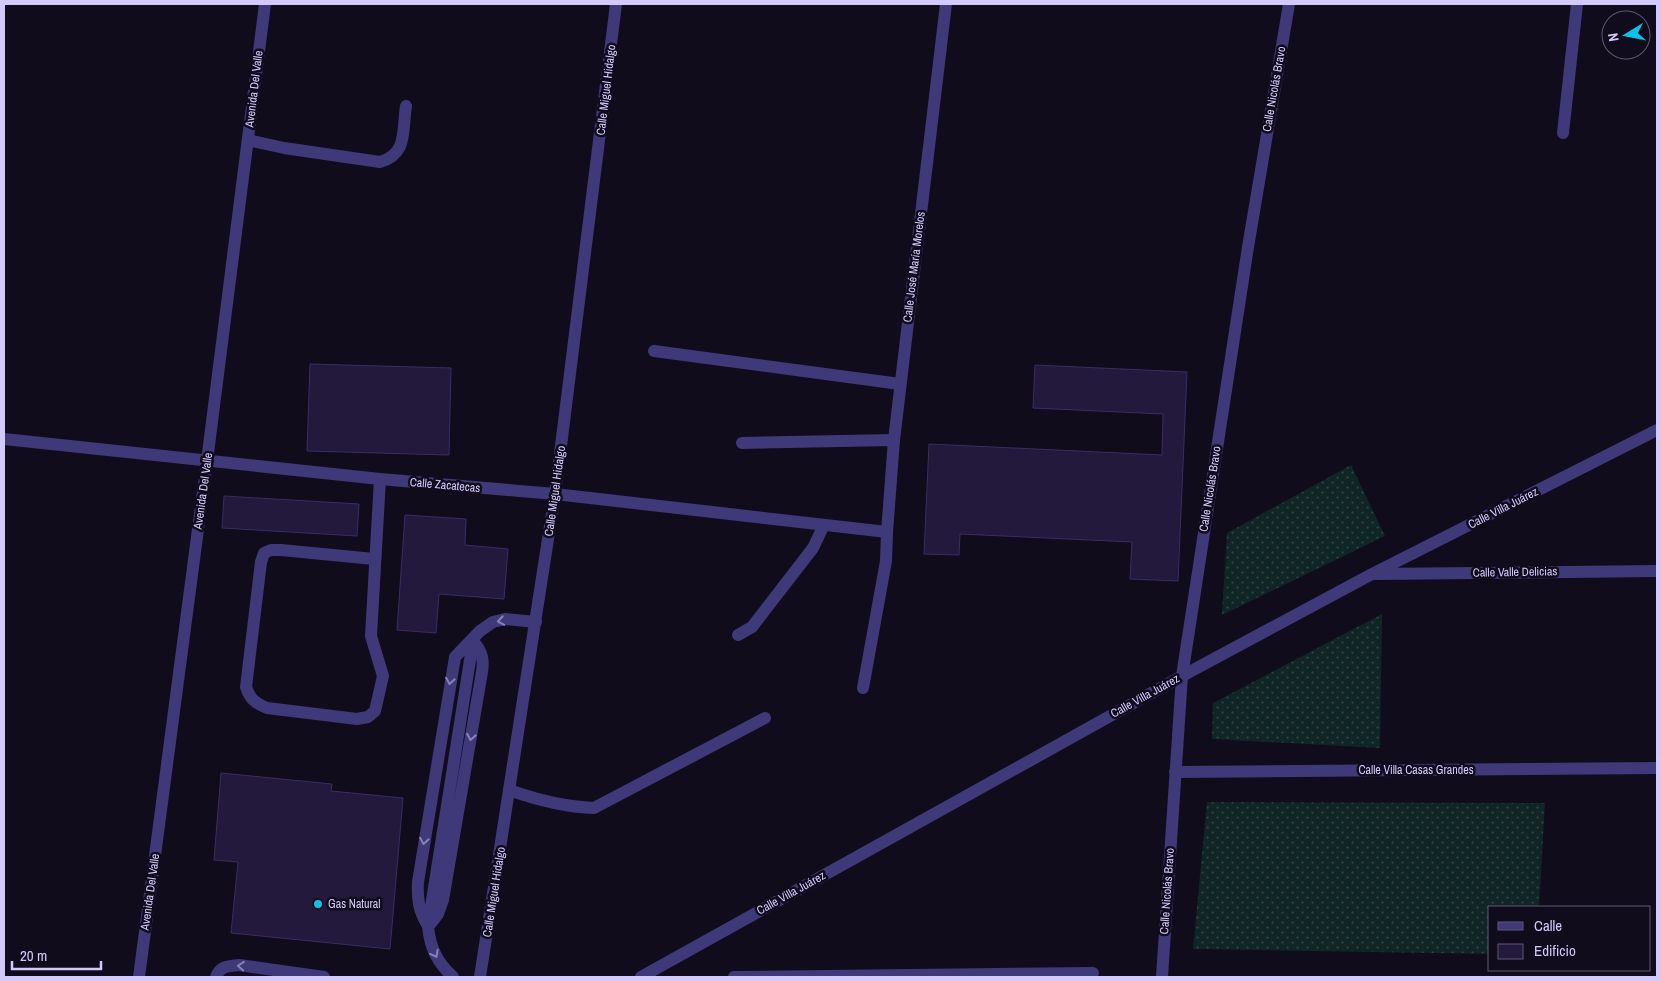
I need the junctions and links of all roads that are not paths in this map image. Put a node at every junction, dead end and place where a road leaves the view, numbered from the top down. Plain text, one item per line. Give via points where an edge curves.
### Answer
1 (265, 4) edge
2 (616, 4) edge
3 (946, 4) edge
4 (1289, 4) edge
5 (1578, 4) edge
6 (406, 106) dead end
7 (1563, 133) dead end
8 (248, 140) junction
9 (654, 351) dead end
10 (900, 384) junction
11 (1657, 430) edge
12 (4, 439) edge
13 (894, 440) junction
14 (742, 443) dead end
15 (208, 461) junction
16 (380, 479) junction
17 (555, 494) junction
18 (824, 524) junction
19 (887, 532) junction
20 (374, 559) junction
21 (1657, 571) edge
22 (1372, 574) junction
23 (536, 622) junction
24 (738, 635) dead end
25 (473, 641) junction
26 (1182, 676) junction
27 (863, 688) dead end
28 (765, 718) dead end
29 (1657, 768) edge
30 (1175, 772) junction
31 (509, 790) junction
32 (428, 926) junction
33 (1093, 973) dead end
34 (139, 977) edge
35 (216, 977) edge
36 (324, 977) edge
37 (453, 977) edge
38 (480, 977) edge
39 (641, 977) edge
40 (734, 977) edge
41 (1162, 977) edge

1 - 8 street, Avenida Del Valle
2 - 17 street, Calle Miguel Hidalgo
3 - 10 street, Calle José María Morelos
4 - 26 street, Calle Nicolás Bravo
5 - 7 street
6 - 8 street via 400,151 392,159 380,162
8 - 15 street, Avenida Del Valle
9 - 10 street
10 - 13 street, Calle José María Morelos
11 - 22 street, Calle Villa Juárez
12 - 15 street, Calle Zacatecas
13 - 14 street
13 - 19 street, Calle José María Morelos
15 - 16 street, Calle Zacatecas
15 - 34 street, Avenida Del Valle
16 - 17 street, Calle Zacatecas
16 - 20 street
17 - 18 street, Calle Zacatecas
17 - 23 street, Calle Miguel Hidalgo
18 - 19 street, Calle Zacatecas
18 - 24 street via 813,548 752,627
19 - 27 street, Calle José María Morelos via 886,561
20 - 20 street via 281,550 264,554 246,686 249,697 256,704 357,719 368,717 375,711 383,676 371,636
21 - 22 street, Calle Valle Delicias
22 - 26 street, Calle Villa Juárez
23 -> 25 street via 505,619 492,622
23 - 31 street, Calle Miguel Hidalgo
25 -> 32 street via 481,649 482,672 443,900 438,914
25 -> 32 street via 462,648 452,668 419,873 419,911
26 - 30 street, Calle Nicolás Bravo
26 - 39 street, Calle Villa Juárez
28 - 31 street via 594,808 574,808 536,800
29 - 30 street, Calle Villa Casas Grandes
30 - 41 street, Calle Nicolás Bravo
31 - 38 street, Calle Miguel Hidalgo
32 -> 37 street via 429,943 435,957
33 - 40 street
36 -> 35 street via 239,965 218,971

